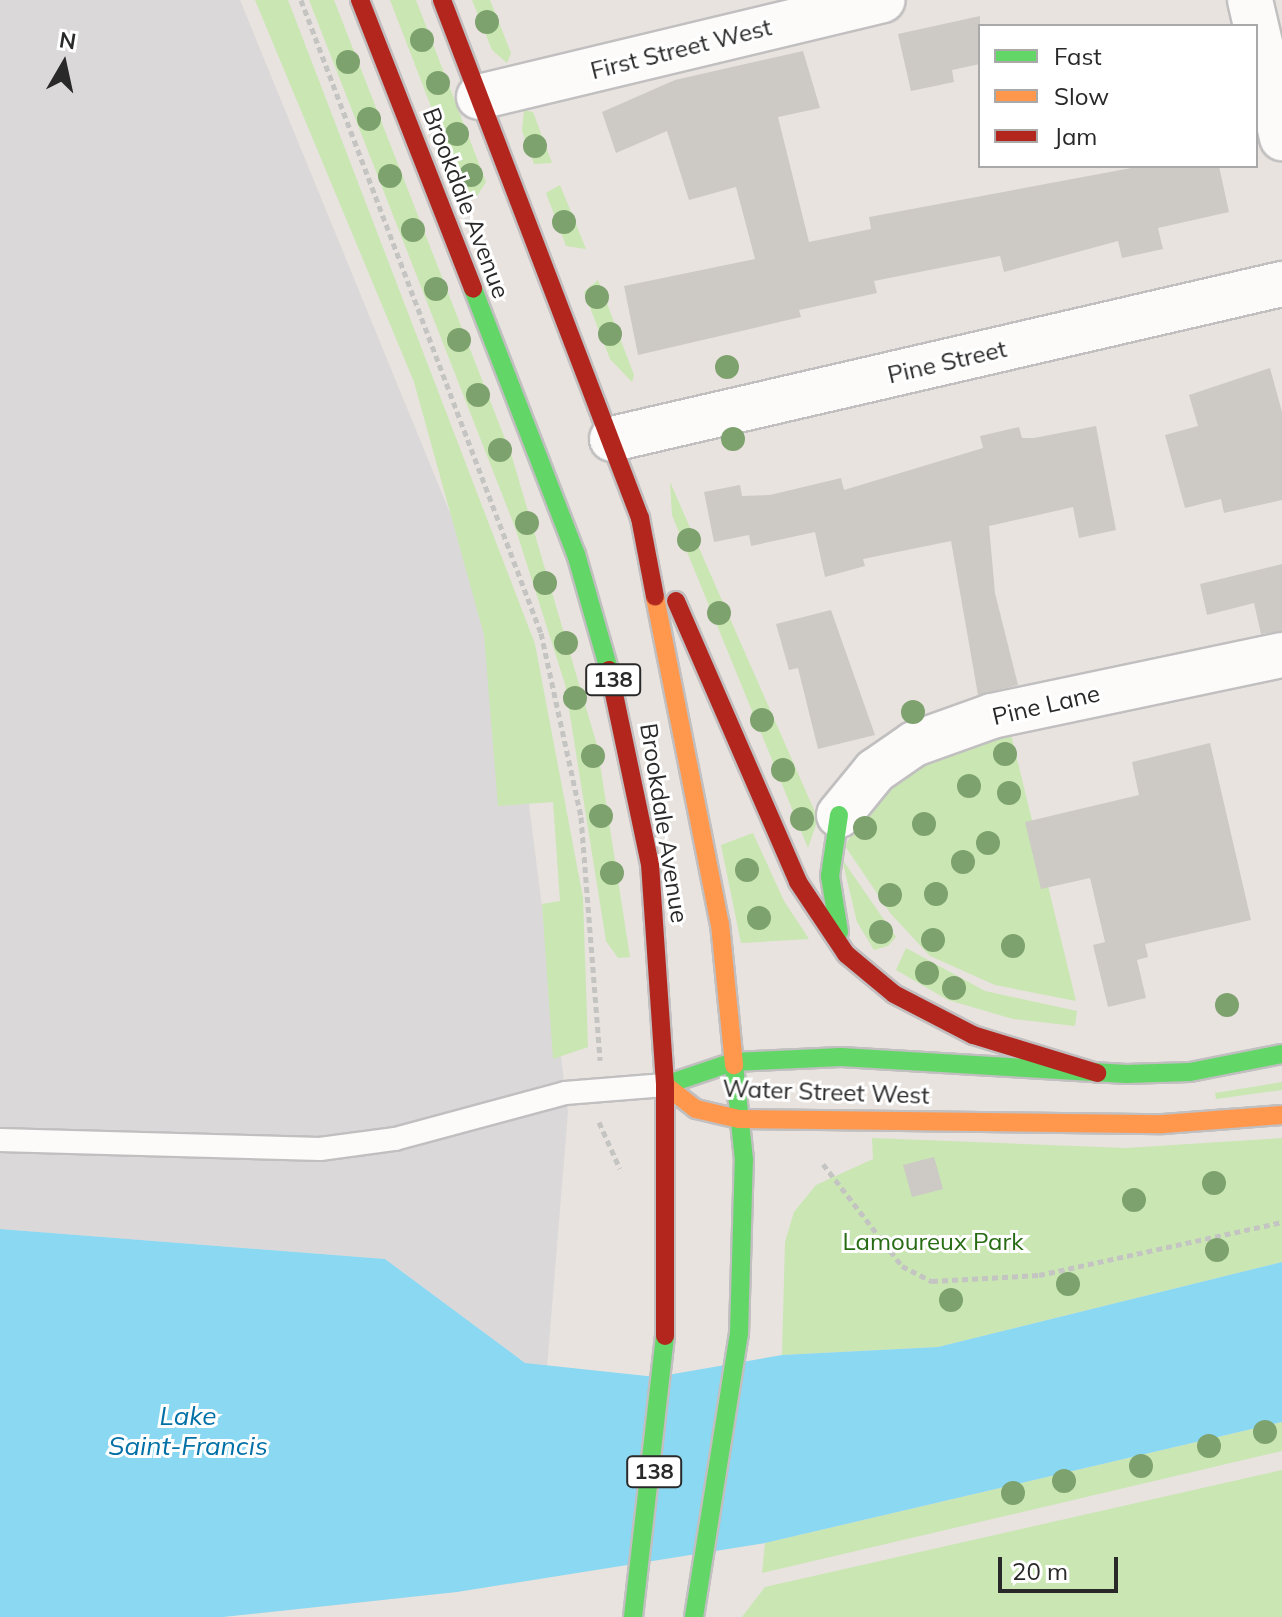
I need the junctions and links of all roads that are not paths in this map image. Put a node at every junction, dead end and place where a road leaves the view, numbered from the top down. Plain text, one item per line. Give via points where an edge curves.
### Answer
1 (360, 0) edge
2 (442, 0) edge
3 (883, 0) edge
4 (1250, 0) edge
5 (1256, 24) edge
6 (1258, 34) edge
7 (479, 97) junction
8 (1282, 138) edge
9 (1282, 284) edge
10 (612, 439) junction
11 (640, 518) junction
12 (1282, 655) edge
13 (839, 815) joint
14 (846, 954) junction
15 (1282, 1054) edge
16 (733, 1062) junction
17 (1097, 1073) junction
18 (665, 1085) junction
19 (1282, 1115) edge
20 (739, 1119) junction
21 (0, 1140) edge
22 (635, 1610) edge
23 (694, 1617) edge

1 - 18 main road, Brookdale Avenue / 138 via 554,490 601,637 650,864
2 - 7 main road, Brookdale Avenue / 138
3 - 7 street, First Street West
4 - 5 street
6 - 8 street
7 - 10 main road, Brookdale Avenue / 138
9 - 10 street, Pine Street
10 - 11 main road, Brookdale Avenue / 138
11 - 14 main road via 798,882
11 - 16 main road, Brookdale Avenue / 138 via 717,909
12 - 13 street, Pine Lane via 992,716 914,744 875,771
13 - 14 main road via 830,876
14 - 17 main road via 894,994 973,1035
15 - 17 main road, Water Street West via 1190,1072
16 - 17 main road, Water Street West via 841,1057
16 - 18 main road, Water Street West
16 - 20 main road, Brookdale Avenue / 138
18 - 20 main road, Water Street West via 696,1109
18 - 21 lane via 600,1090 320,1149
18 - 22 main road, Brookdale Avenue / 138 via 665,1340
19 - 20 main road, Water Street West via 1163,1124
20 - 23 main road, Brookdale Avenue / 138 via 739,1334

